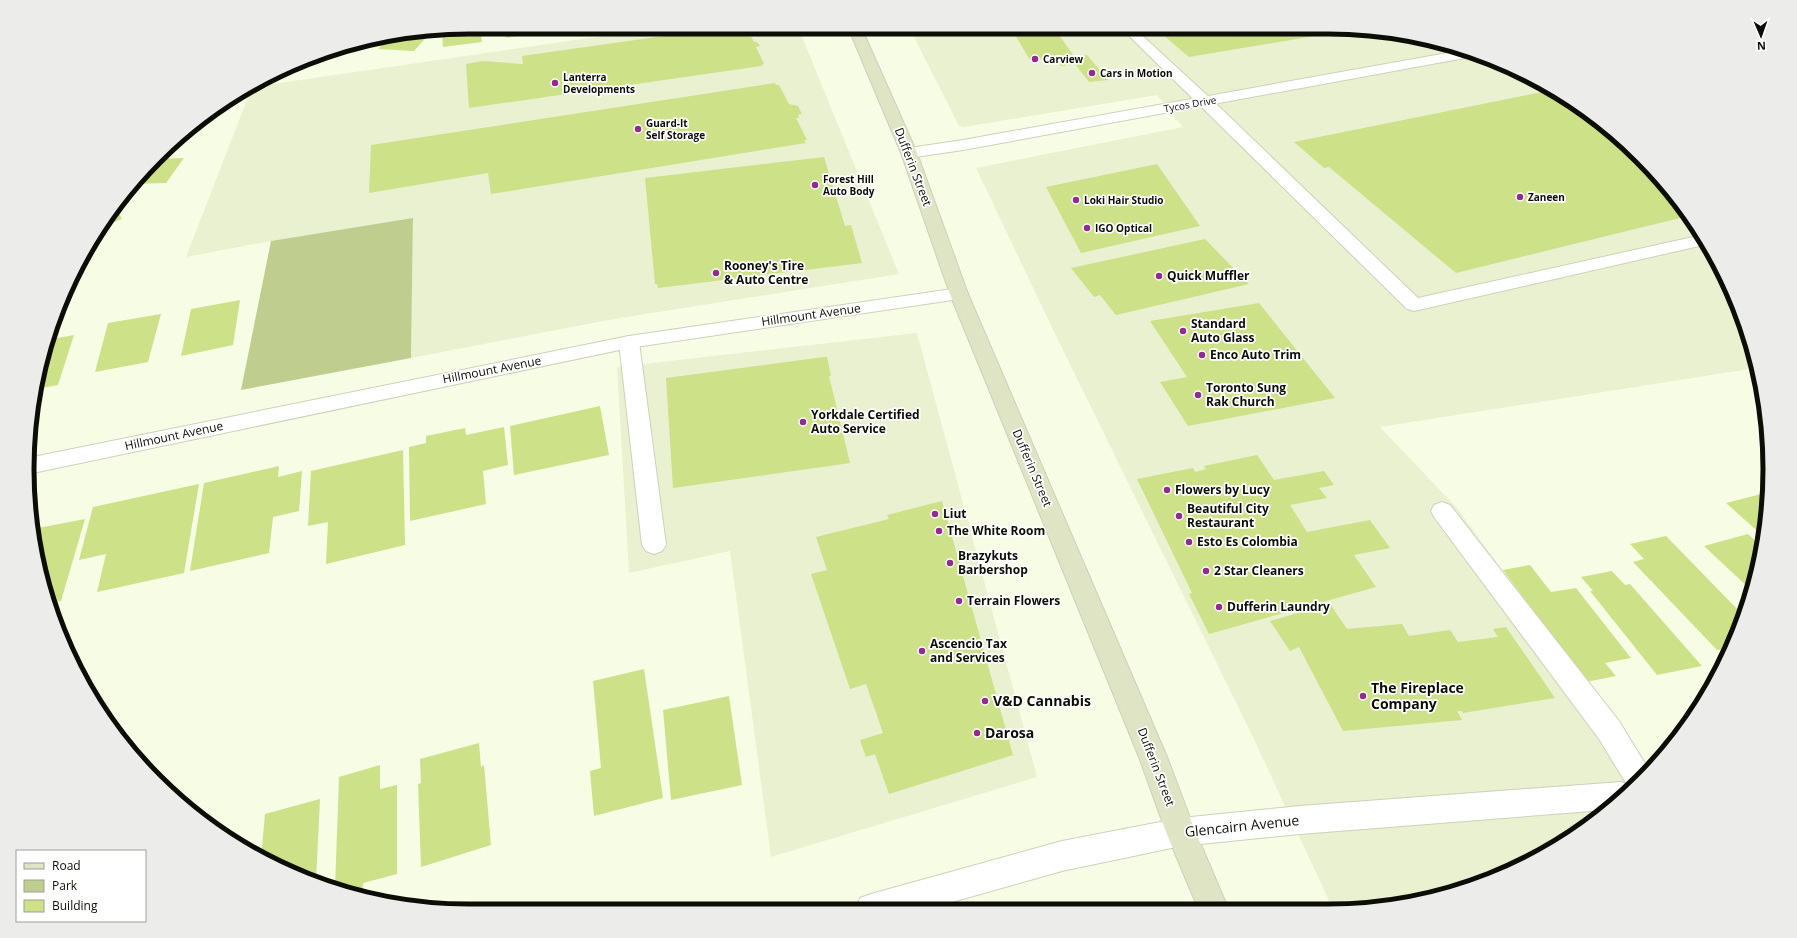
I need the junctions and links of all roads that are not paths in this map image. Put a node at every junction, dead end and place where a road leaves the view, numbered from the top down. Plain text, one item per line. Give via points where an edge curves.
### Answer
1 (857, 34) edge
2 (1133, 34) edge
3 (1458, 54) edge
4 (1205, 101) junction
5 (909, 153) junction
6 (1699, 241) edge
7 (959, 294) junction
8 (629, 342) junction
9 (34, 465) edge
10 (1442, 511) dead end
11 (654, 545) dead end
12 (1637, 776) edge
13 (1616, 795) edge
14 (1181, 832) junction
15 (889, 904) edge
16 (1211, 904) edge

1 - 5 main road, Dufferin Street
2 - 4 street
3 - 4 street, Tycos Drive
4 - 5 street, Tycos Drive via 963,146
4 - 6 street via 1414,305
5 - 7 main road, Dufferin Street
7 - 8 street, Hillmount Avenue
7 - 14 main road, Dufferin Street via 1153,757
8 - 9 street, Hillmount Avenue
8 - 11 street
10 - 12 street via 1609,730
13 - 14 street, Glencairn Avenue
14 - 15 street, Glencairn Avenue via 1062,856
14 - 16 main road, Dufferin Street

